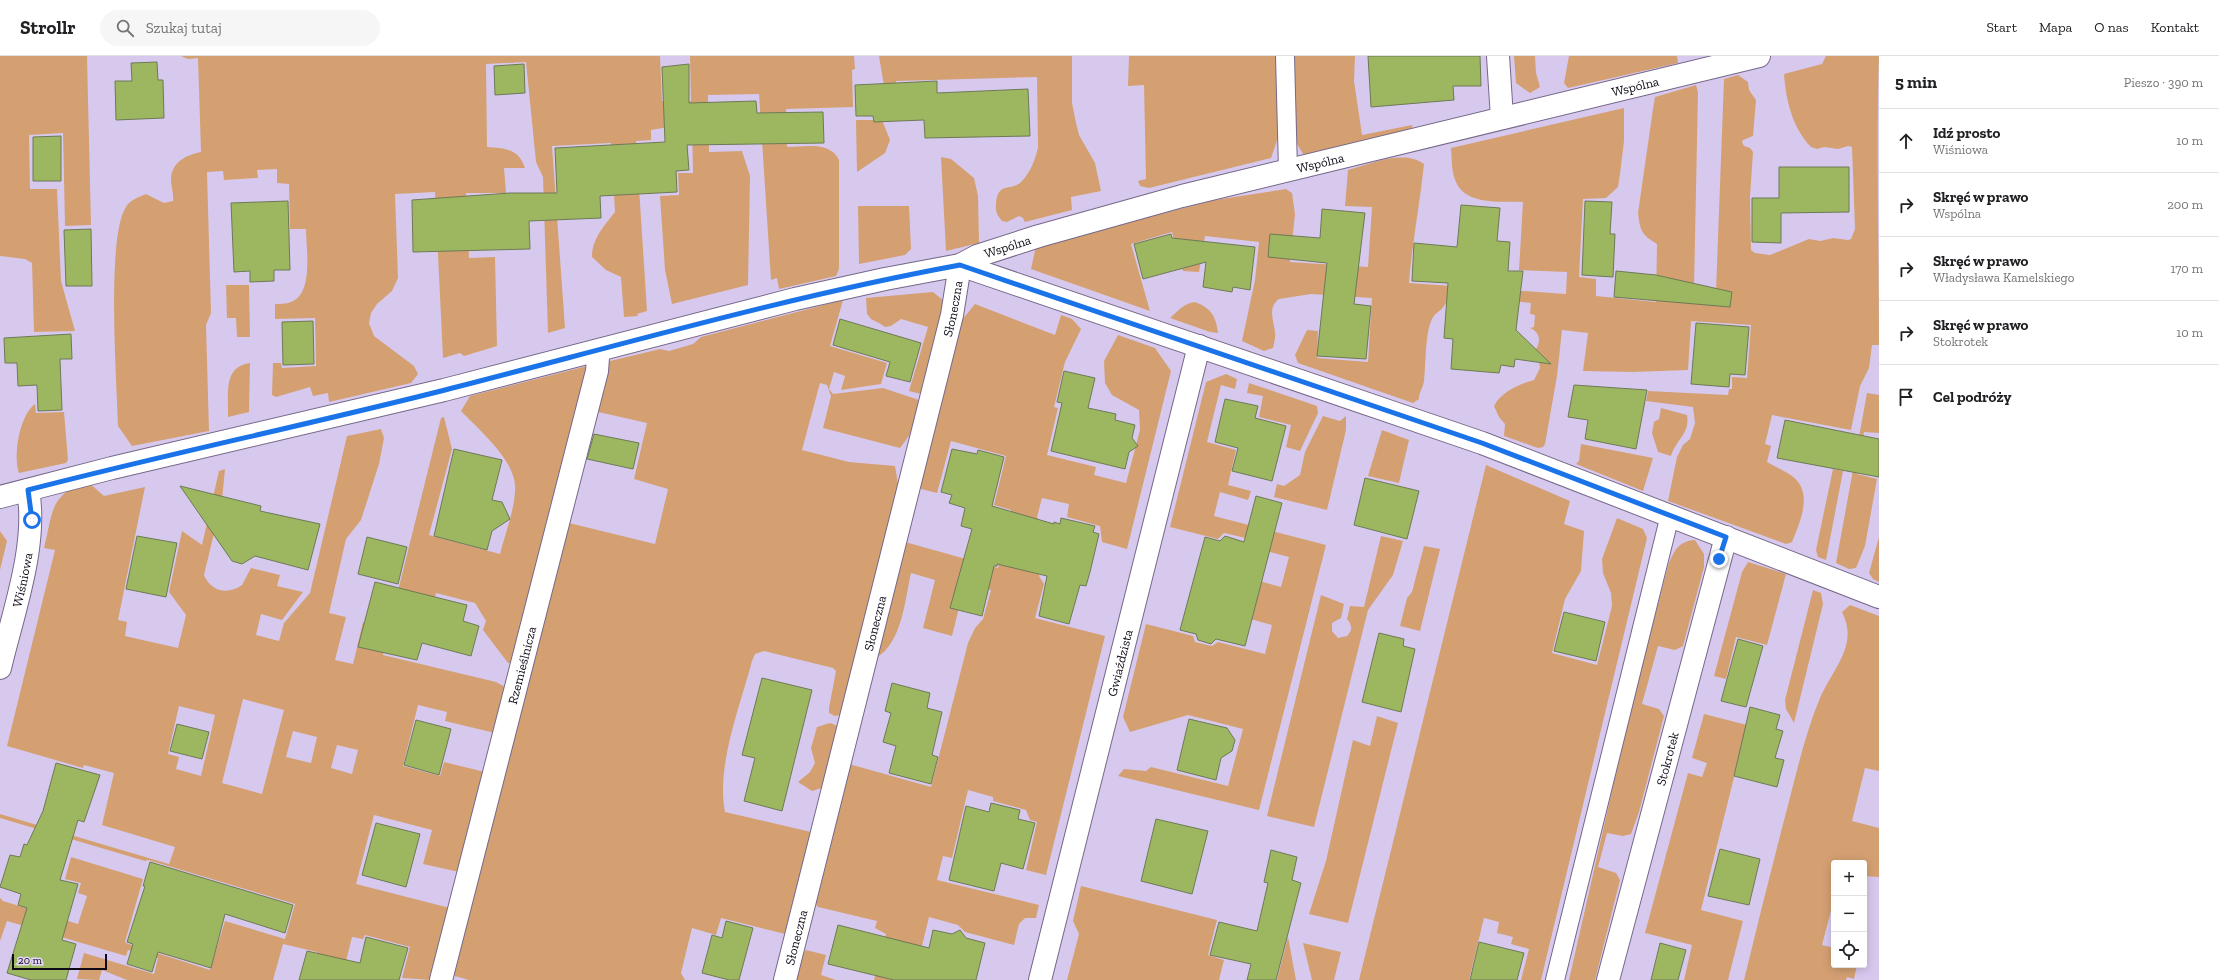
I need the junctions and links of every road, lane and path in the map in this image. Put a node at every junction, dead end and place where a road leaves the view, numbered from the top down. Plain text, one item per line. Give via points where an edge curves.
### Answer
1 (1285, 56) edge
2 (1498, 56) edge
3 (1759, 56) edge
4 (1502, 118) junction
5 (1288, 170) junction
6 (960, 265) junction
7 (1199, 346) junction
8 (596, 350) junction
9 (28, 490) junction
10 (0, 496) edge
11 (1670, 515) junction
12 (1726, 537) junction
13 (1879, 597) edge
14 (0, 668) edge
15 (441, 980) edge
16 (785, 980) edge
17 (1040, 980) edge
18 (1556, 980) edge
19 (1608, 980) edge

1 - 5 lane
2 - 4 street
3 - 4 street, Wspólna
4 - 5 street, Wspólna
5 - 6 street, Wspólna via 1038,236 977,256
6 - 7 street
6 - 8 street, Wspólna via 796,299
6 - 16 street, Słoneczna via 952,315
7 - 11 street via 1482,443
7 - 17 street, Gwiaździsta
8 - 9 street, Wspólna via 444,390
8 - 15 street, Rzemieślnicza via 597,371
9 - 10 street, Wspólna
9 - 14 street, Wiśniowa via 32,520 30,543
11 - 12 street
11 - 18 lane
12 - 13 street
12 - 19 street, Stokrotek

